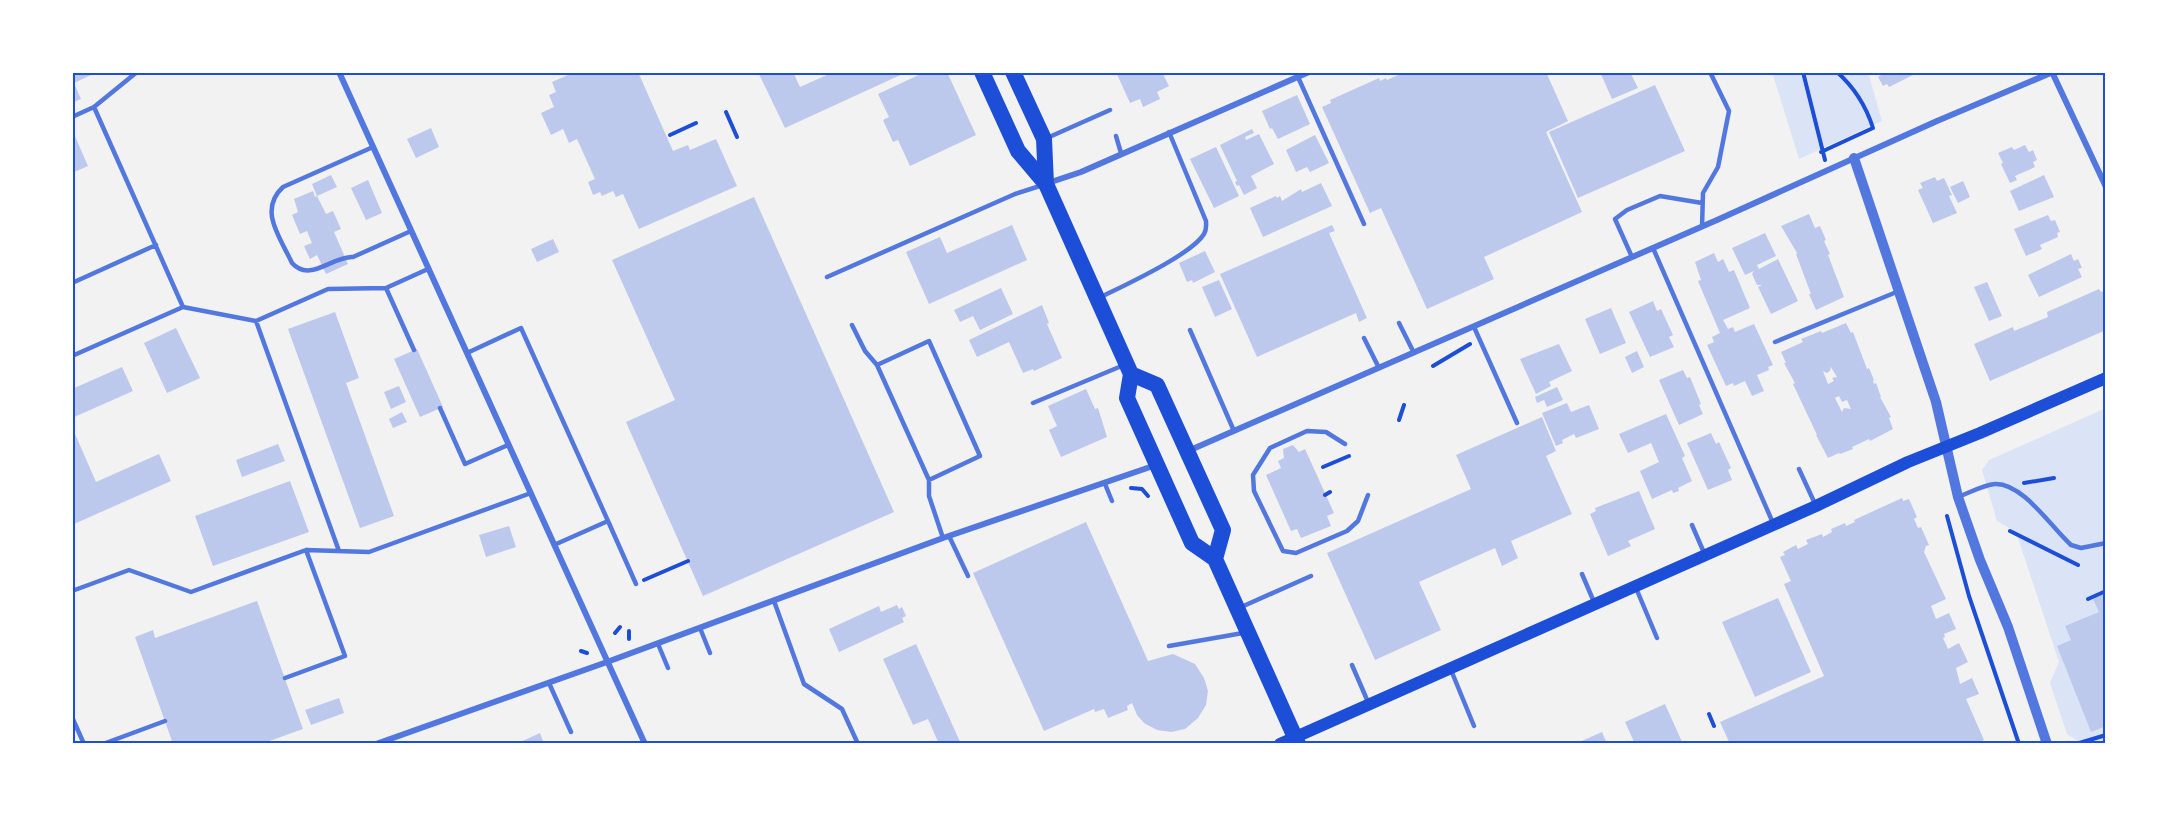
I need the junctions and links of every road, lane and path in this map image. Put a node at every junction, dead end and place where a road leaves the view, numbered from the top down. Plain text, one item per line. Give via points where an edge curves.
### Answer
1 (137, 72) edge
2 (339, 72) edge
3 (982, 72) edge
4 (1013, 72) edge
5 (1310, 72) edge
6 (1710, 72) edge
7 (1803, 72) edge
8 (1837, 72) edge
9 (2052, 72) edge
10 (1298, 77) junction
11 (94, 107) junction
12 (1110, 110) dead end
13 (726, 112) dead end
14 (72, 117) edge
15 (696, 123) dead end
16 (731, 124) junction
17 (724, 127) dead end
18 (1169, 132) junction
19 (670, 135) dead end
20 (1116, 136) dead end
21 (737, 137) dead end
22 (1044, 139) junction
23 (373, 147) junction
24 (1821, 152) junction
25 (1121, 153) junction
26 (1854, 158) junction
27 (1824, 159) dead end
28 (1046, 184) junction
29 (2106, 187) edge
30 (1702, 203) junction
31 (1364, 224) dead end
32 (1702, 227) junction
33 (411, 231) junction
34 (156, 245) junction
35 (1653, 248) junction
36 (1632, 257) junction
37 (428, 269) junction
38 (827, 277) dead end
39 (72, 283) edge
40 (386, 288) junction
41 (1899, 291) junction
42 (1098, 299) junction
43 (183, 307) junction
44 (256, 321) junction
45 (1399, 323) dead end
46 (852, 325) dead end
47 (1474, 327) junction
48 (1190, 330) dead end
49 (1364, 338) dead end
50 (1775, 342) dead end
51 (414, 350) dead end
52 (467, 353) junction
53 (1414, 353) junction
54 (72, 356) edge
55 (877, 365) junction
56 (1379, 368) junction
57 (1129, 369) junction
58 (2106, 378) edge
59 (1033, 403) dead end
60 (1404, 405) dead end
61 (440, 408) dead end
62 (1399, 420) dead end
63 (1517, 423) dead end
64 (1234, 431) junction
65 (1345, 444) dead end
66 (508, 445) junction
67 (1947, 447) junction
68 (1187, 451) junction
69 (1351, 455) dead end
70 (1157, 464) junction
71 (1323, 468) dead end
72 (1799, 469) dead end
73 (2054, 478) dead end
74 (929, 480) junction
75 (1105, 484) junction
76 (2009, 486) junction
77 (531, 493) junction
78 (1109, 494) junction
79 (1368, 495) dead end
80 (1148, 496) dead end
81 (1958, 497) junction
82 (1112, 501) dead end
83 (1816, 506) junction
84 (1944, 506) dead end
85 (608, 520) junction
86 (1774, 524) junction
87 (1692, 525) dead end
88 (2010, 531) dead end
89 (946, 537) junction
90 (2106, 543) edge
91 (554, 545) junction
92 (306, 550) junction
93 (339, 551) junction
94 (1705, 555) junction
95 (1215, 559) junction
96 (688, 561) dead end
97 (2078, 565) dead end
98 (1582, 574) dead end
99 (968, 576) dead end
100 (1311, 576) dead end
101 (636, 584) joint
102 (1635, 585) junction
103 (72, 591) edge
104 (2106, 591) edge
105 (2088, 599) dead end
106 (774, 601) junction
107 (1595, 604) junction
108 (1237, 610) junction
109 (620, 627) dead end
110 (700, 628) junction
111 (629, 631) dead end
112 (1247, 632) junction
113 (615, 633) dead end
114 (1657, 638) dead end
115 (629, 639) dead end
116 (658, 644) junction
117 (1169, 646) dead end
118 (581, 651) dead end
119 (587, 653) dead end
120 (710, 653) dead end
121 (607, 662) junction
122 (1352, 665) dead end
123 (669, 668) dead end
124 (1450, 669) junction
125 (285, 678) dead end
126 (549, 683) junction
127 (1369, 705) junction
128 (1709, 714) dead end
129 (72, 717) edge
130 (165, 721) dead end
131 (1474, 726) dead end
132 (1714, 726) dead end
133 (571, 732) dead end
134 (2106, 735) edge
135 (400, 736) junction
136 (1291, 742) edge
137 (84, 744) edge
138 (103, 744) edge
139 (376, 744) edge
140 (402, 744) edge
141 (645, 744) edge
142 (858, 744) edge
143 (2019, 744) edge
144 (2047, 744) edge
145 (2076, 744) edge

1 - 11 lane
2 - 23 street
3 - 28 highway via 1018,151
4 - 22 highway
5 - 10 street
6 - 30 lane via 1729,111 1718,167
7 - 24 path
8 - 24 path via 1866,108 1873,128
9 - 26 street
9 - 29 street
10 - 18 street
10 - 31 lane
11 - 14 lane
11 - 34 lane
12 - 22 lane
13 - 16 path
15 - 19 path
16 - 17 path
16 - 21 path
18 - 25 street
18 - 42 lane via 1207,228 1182,253
20 - 25 lane
22 - 28 highway
23 - 33 street
23 - 33 lane via 275,195 271,216 292,263 305,271 314,270
24 - 27 path
25 - 28 street
26 - 32 street
26 - 41 street
28 - 38 lane
28 - 42 highway
30 - 32 lane
30 - 36 lane via 1660,196 1615,219
32 - 35 street
33 - 37 street
34 - 39 lane
34 - 43 lane
35 - 36 street
35 - 86 lane
36 - 47 street
37 - 40 lane
37 - 52 street
40 - 44 lane via 328,289
40 - 51 lane
41 - 50 lane
41 - 67 street
42 - 57 highway
43 - 44 lane
43 - 54 lane
44 - 93 lane
45 - 53 lane
46 - 55 lane
47 - 53 street
47 - 63 lane
48 - 64 lane
49 - 56 lane
52 - 66 street
52 - 85 lane via 521,328
53 - 56 street
55 - 74 lane
55 - 74 lane via 929,341 980,456
56 - 64 street
57 - 59 lane
57 - 68 highway via 1158,385
57 - 70 highway via 1127,398
58 - 67 main road
60 - 62 path
61 - 66 lane via 465,464
64 - 68 street
65 - 79 lane via 1326,432 1307,431 1270,448 1253,475 1254,491 1283,551 1296,554 1347,531 1358,521
66 - 77 street
67 - 81 street
67 - 83 main road
68 - 95 highway via 1223,530
69 - 71 path
70 - 75 street
70 - 95 highway via 1192,543
72 - 83 lane
73 - 76 path
74 - 89 lane via 929,496
75 - 78 lane
75 - 89 street
76 - 81 lane via 1993,484
76 - 90 lane via 2022,494 2071,545 2081,548
77 - 91 street
77 - 93 lane via 369,552
78 - 80 path via 1131,488 1143,489
78 - 82 lane
81 - 144 street
83 - 86 main road
84 - 143 path via 1969,596
85 - 91 lane
85 - 101 lane
86 - 94 main road
87 - 94 lane
88 - 97 path
89 - 99 lane
89 - 106 street
91 - 121 street
92 - 93 lane
92 - 103 lane via 191,592 129,570
92 - 125 lane via 345,657
94 - 102 main road
95 - 108 highway
96 - 101 path
98 - 107 lane
100 - 108 lane
102 - 107 main road
102 - 114 lane
104 - 105 path
106 - 110 street
106 - 142 lane via 804,684 842,709
107 - 124 main road
108 - 112 highway
109 - 113 path
110 - 116 street
110 - 120 lane
111 - 115 path
112 - 117 lane
112 - 136 highway
116 - 121 street
116 - 123 lane
118 - 119 path
121 - 126 street
121 - 141 street
122 - 127 lane
124 - 127 main road
124 - 131 lane
126 - 133 lane
126 - 135 street
127 - 136 main road
128 - 132 path
129 - 137 lane
130 - 138 lane
134 - 145 path
135 - 139 street
135 - 140 lane

